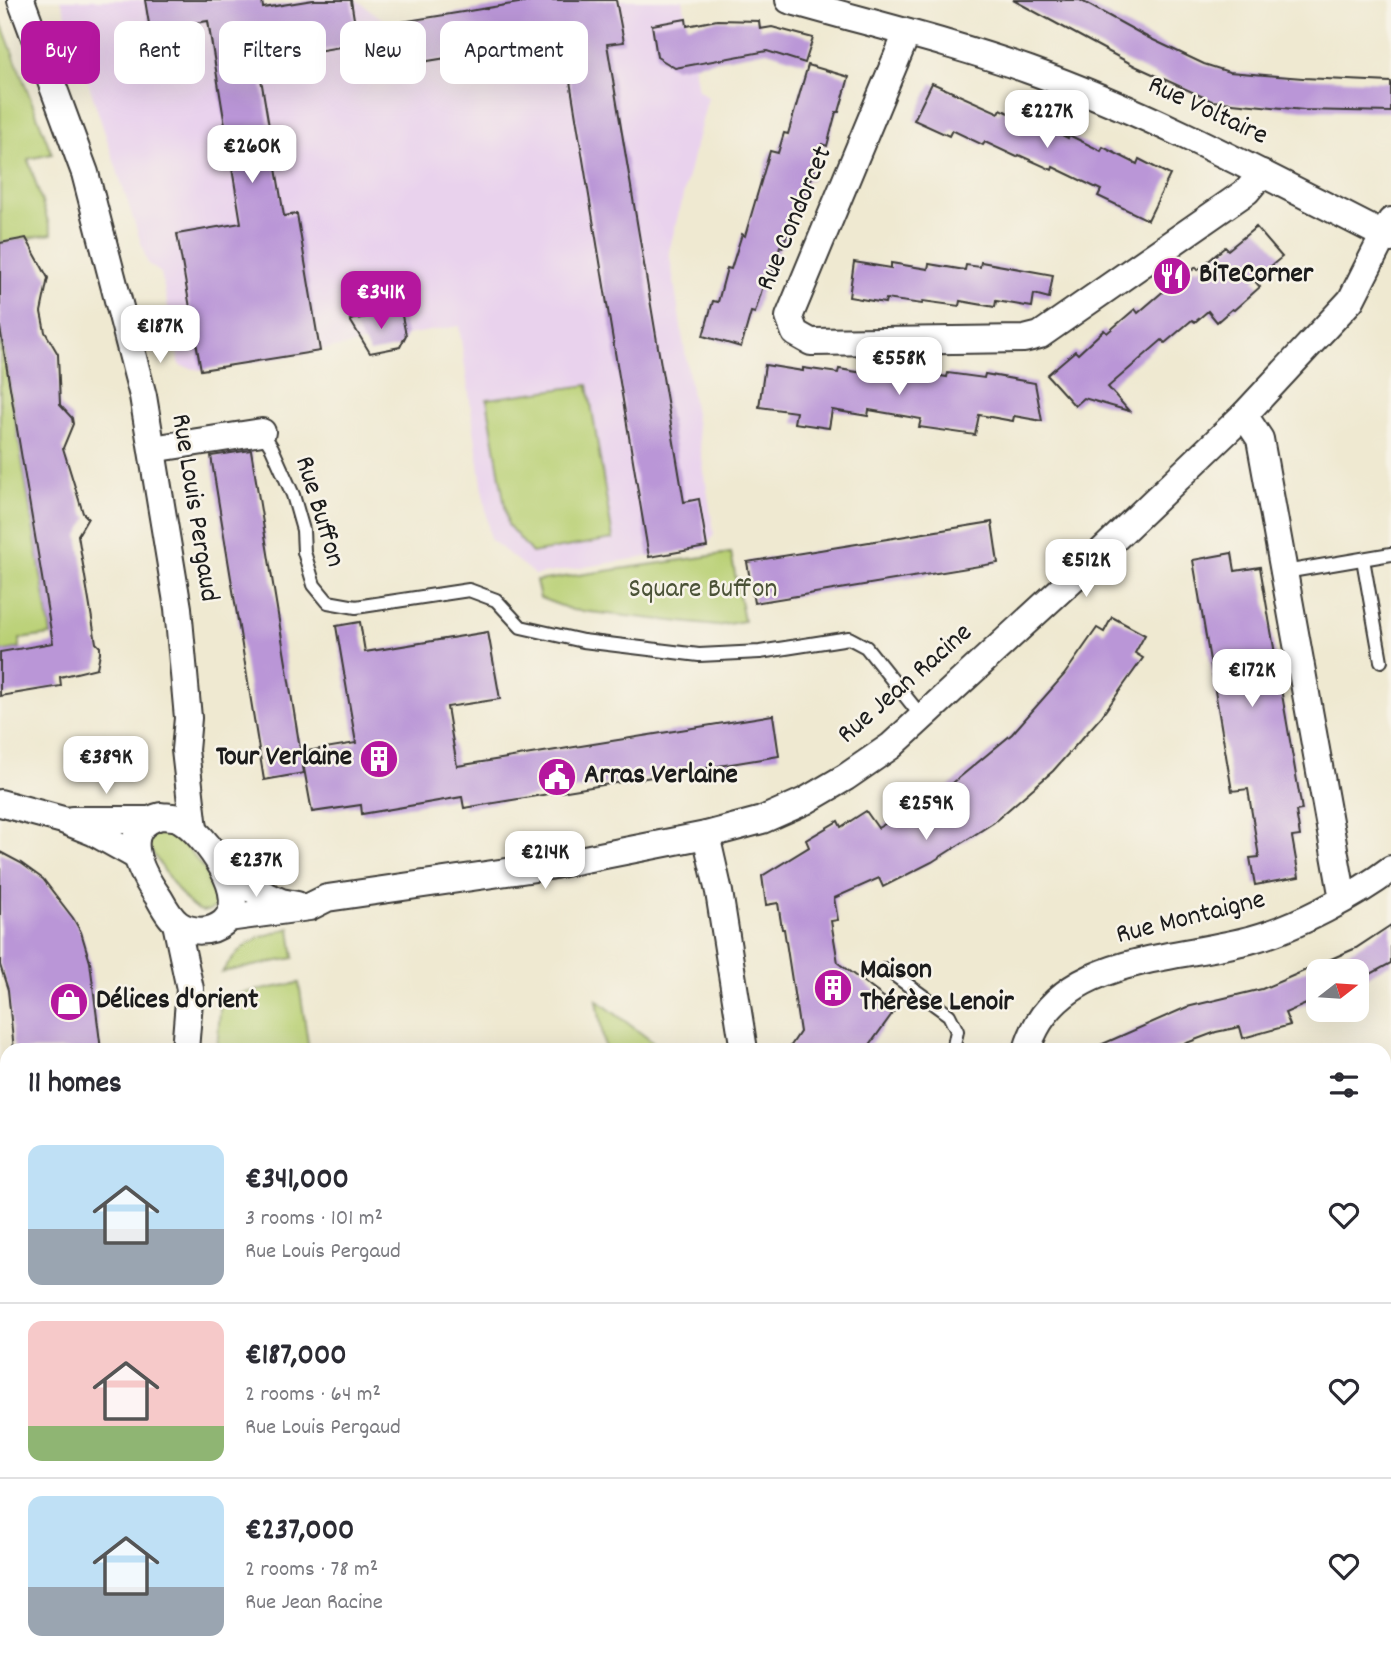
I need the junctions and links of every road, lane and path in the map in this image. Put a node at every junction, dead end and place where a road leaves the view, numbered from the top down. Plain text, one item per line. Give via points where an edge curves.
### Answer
1 (21, 0) edge
2 (789, 0) edge
3 (907, 33) junction
4 (1262, 173) junction
5 (1389, 232) edge
6 (1244, 415) junction
7 (261, 432) joint
8 (152, 449) junction
9 (1391, 554) edge
10 (1363, 559) junction
11 (1285, 572) junction
12 (1381, 661) dead end
13 (922, 717) junction
14 (185, 750) junction
15 (0, 803) edge
16 (154, 818) junction
17 (63, 820) junction
18 (194, 829) junction
19 (706, 835) junction
20 (136, 856) junction
21 (1391, 869) edge
22 (229, 879) junction
23 (1343, 899) junction
24 (309, 906) junction
25 (176, 923) junction
26 (220, 923) junction
27 (886, 969) dead end
28 (190, 989) junction
29 (186, 1043) edge
30 (743, 1043) edge
31 (954, 1043) edge
32 (1029, 1043) edge

1 - 8 street, Rue Louis Pergaud via 85,173 127,327
2 - 3 street, Rue Voltaire
3 - 4 street, Rue Voltaire via 1043,76 1146,117
3 - 4 street, Rue Condorcet via 789,317 795,333 811,342 1024,339 1040,335 1247,191
4 - 5 street, Rue Voltaire
5 - 6 street, Rue Jean Racine via 1351,300
6 - 11 street via 1260,439
6 - 13 street, Rue Jean Racine
7 - 8 street
7 - 13 lane, Rue Buffon via 293,495 314,585 328,602 356,607 469,590 496,600 521,627 583,641 699,655 849,639 866,647
8 - 14 street, Rue Louis Pergaud via 178,608 187,708
9 - 10 lane
10 - 11 lane
10 - 12 lane
11 - 23 street
13 - 19 street, Rue Jean Racine via 891,746 805,801 762,820
14 - 16 street, Rue Louis Pergaud
14 - 18 street, Rue Louis Pergaud
15 - 17 street
16 - 17 street
16 - 18 street via 178,818
16 - 20 street via 139,830
17 - 20 street
18 - 22 street
19 - 24 street, Rue Jean Racine via 549,866 327,898
19 - 30 street
20 - 25 street
21 - 23 street, Rue Montaigne
22 - 24 street, Rue Jean Racine via 281,902
22 - 26 street via 232,896
23 - 32 street, Rue Montaigne via 1291,926 1253,939 1134,962 1092,977 1045,1013
24 - 26 street, Rue Jean Racine
25 - 26 street via 191,931
25 - 28 street
26 - 28 street
27 - 31 lane via 949,1015 957,1031
28 - 29 street

